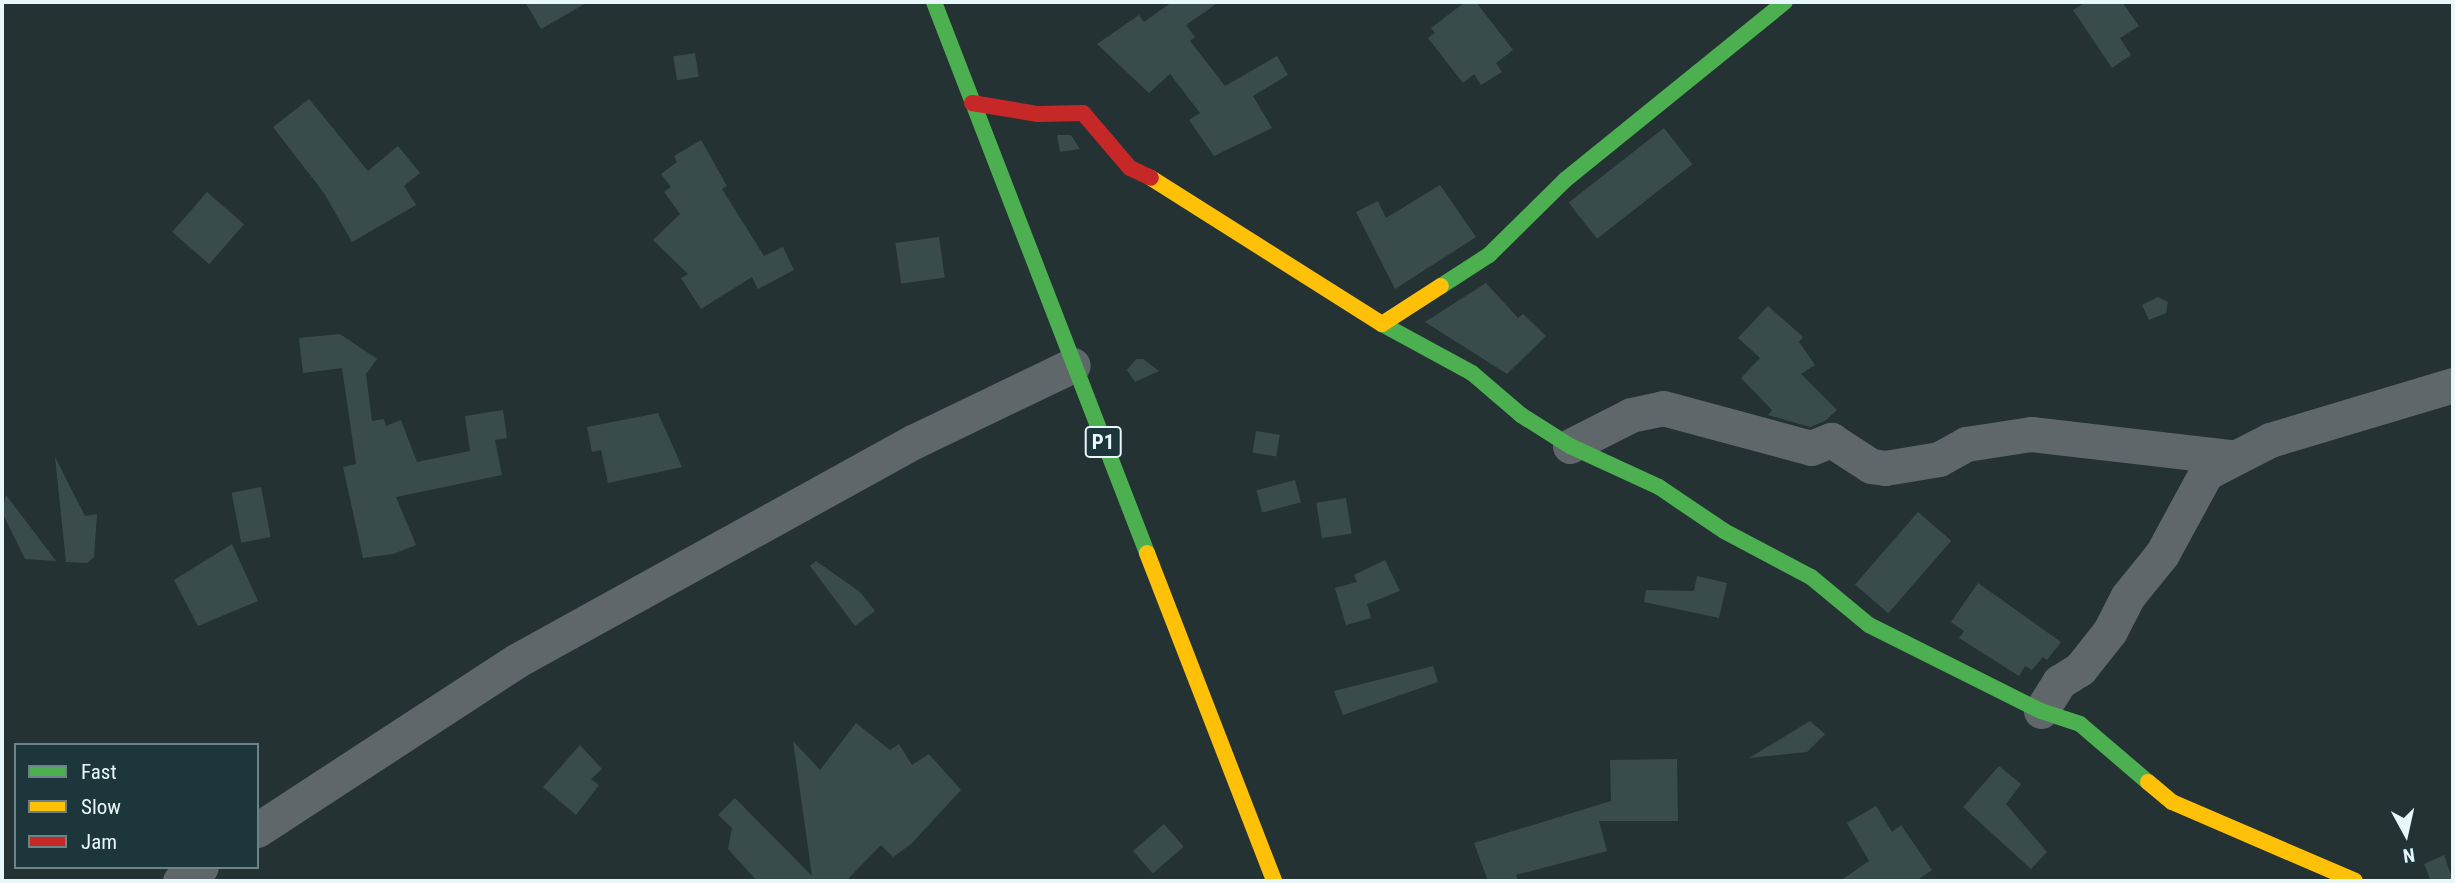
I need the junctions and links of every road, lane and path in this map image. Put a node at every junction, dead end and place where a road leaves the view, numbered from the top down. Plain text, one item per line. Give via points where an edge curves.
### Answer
1 (934, 2) edge
2 (1786, 2) edge
3 (972, 103) junction
4 (1382, 324) junction
5 (1073, 365) junction
6 (2453, 385) edge
7 (1570, 446) junction
8 (2231, 457) junction
9 (2040, 710) junction
10 (259, 829) edge
11 (198, 869) edge
12 (180, 881) edge
13 (1274, 881) edge
14 (2355, 881) edge

1 - 3 street, P1
2 - 4 street via 1565,180 1489,255
3 - 4 street via 1038,114 1083,113 1098,137 1130,167 1164,184 1300,277
3 - 5 street, P1
4 - 7 street via 1472,373 1521,415
5 - 10 street via 915,441 516,661
5 - 13 street, P1
6 - 8 street via 2318,424
7 - 8 street via 1631,415 1663,408 1811,448 1831,440 1871,466 1885,468 1939,459 1966,444 2031,433
7 - 9 street via 1658,487 1724,531 1811,577 1869,625
8 - 9 street via 2206,473 2162,554 2128,596 2110,631 2080,669 2059,682
9 - 14 street via 2080,724 2172,803 2289,848
11 - 12 street

